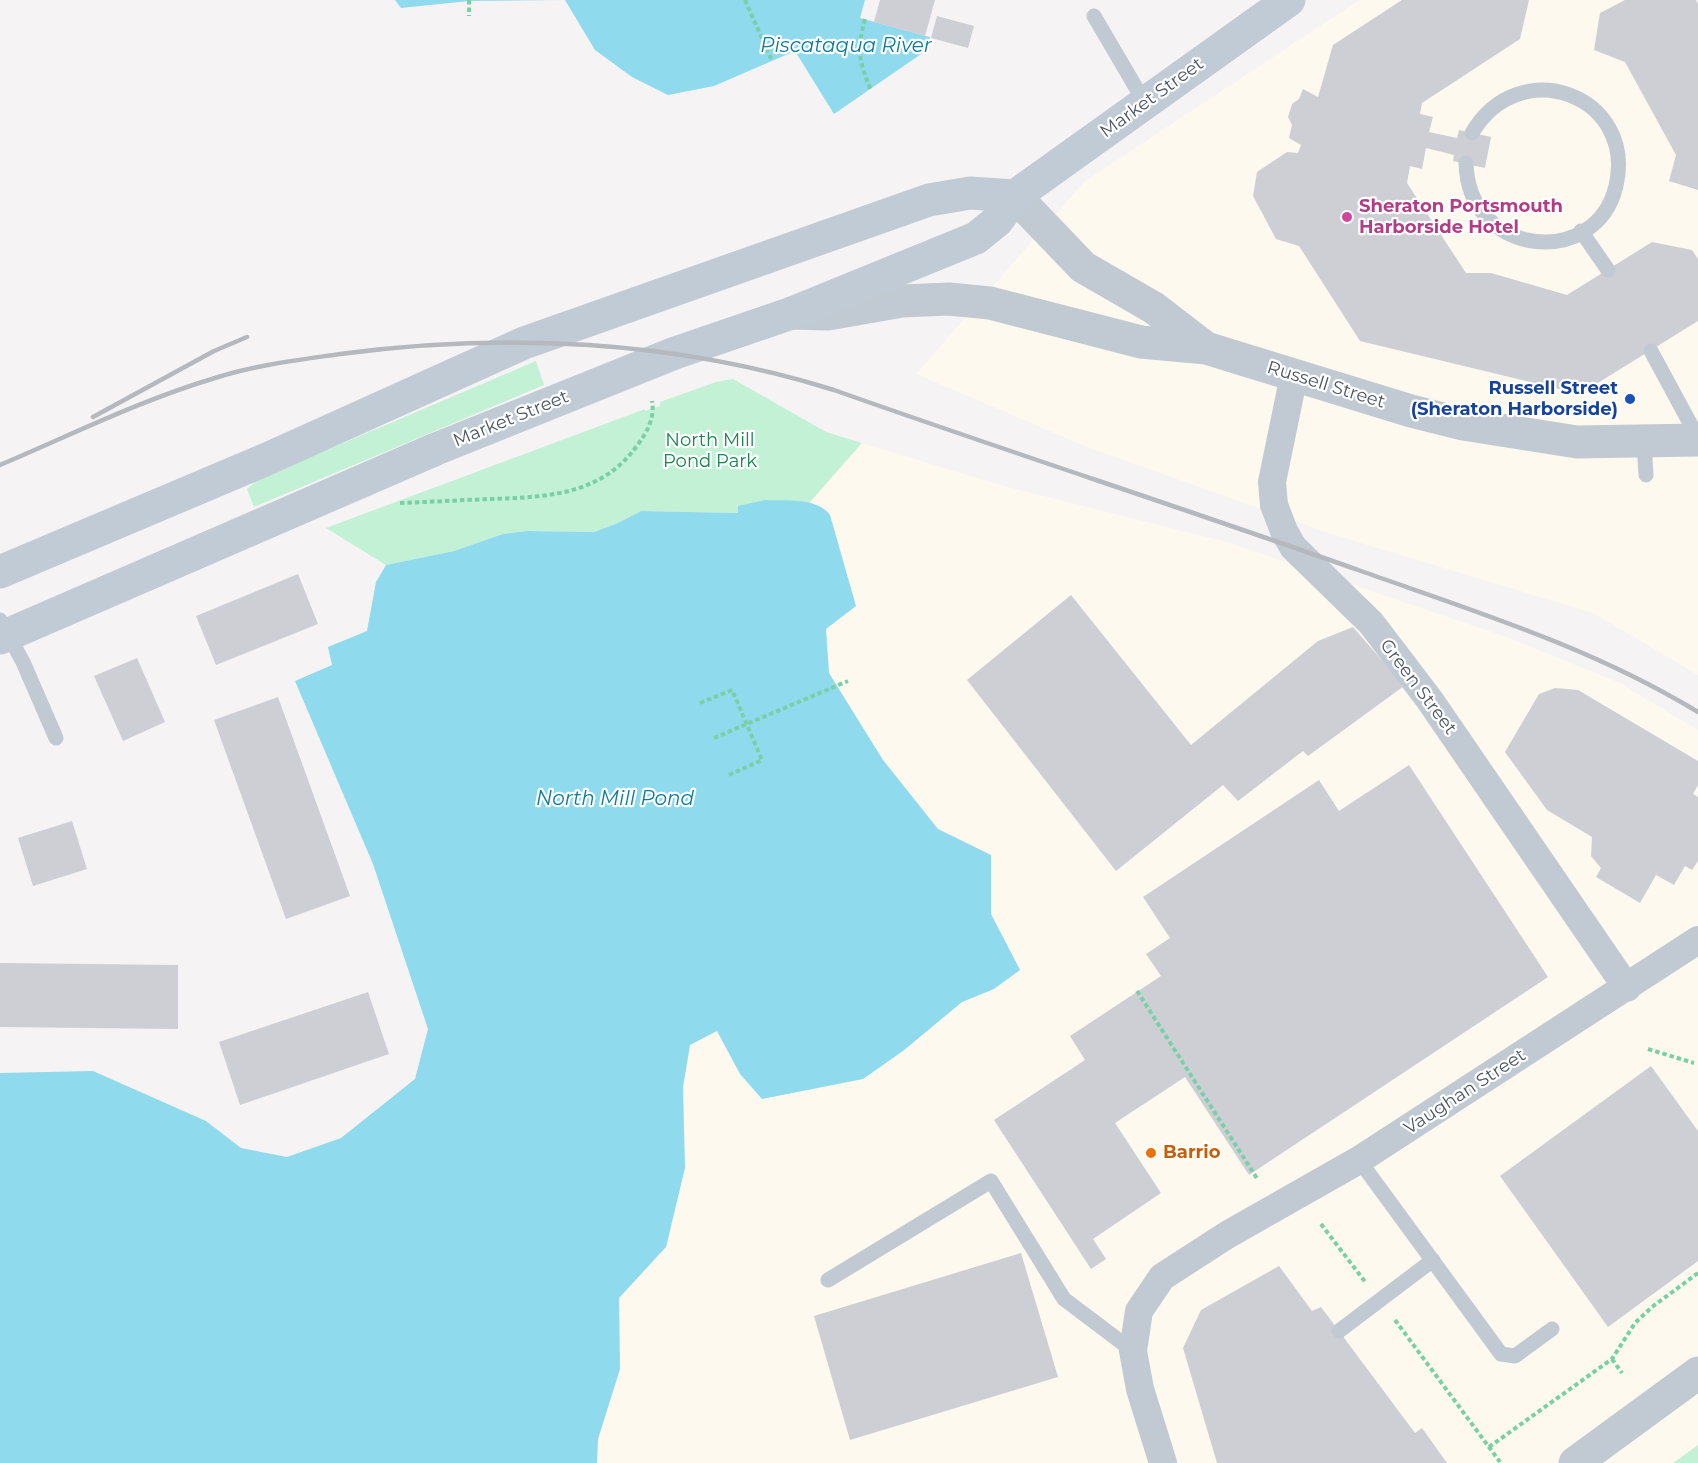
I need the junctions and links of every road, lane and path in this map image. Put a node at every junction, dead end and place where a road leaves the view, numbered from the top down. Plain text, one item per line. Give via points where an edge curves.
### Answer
1 (469, 0) edge
2 (745, 0) edge
3 (1289, 0) edge
4 (469, 16) dead end
5 (1094, 16) dead end
6 (865, 19) dead end
7 (772, 61) dead end
8 (871, 91) dead end
9 (1145, 103) junction
10 (1472, 133) dead end
11 (1466, 163) dead end
12 (1016, 196) junction
13 (1581, 231) junction
14 (1608, 270) dead end
15 (792, 313) junction
16 (1206, 348) junction
17 (1651, 351) dead end
18 (1294, 375) junction
19 (652, 401) dead end
20 (1698, 439) edge
21 (1644, 442) junction
22 (1646, 475) dead end
23 (400, 503) dead end
24 (0, 572) edge
25 (3, 631) edge
26 (848, 681) dead end
27 (700, 703) dead end
28 (747, 724) junction
29 (56, 738) dead end
30 (714, 738) dead end
31 (729, 775) dead end
32 (1698, 940) edge
33 (1628, 988) junction
34 (1137, 992) dead end
35 (1648, 1049) dead end
36 (1694, 1063) dead end
37 (1359, 1160) junction
38 (1258, 1180) dead end
39 (1322, 1224) dead end
40 (1433, 1260) junction
41 (1697, 1276) edge
42 (828, 1280) dead end
43 (1380, 1300) junction
44 (1552, 1329) dead end
45 (1339, 1331) dead end
46 (1133, 1351) junction
47 (1612, 1359) junction
48 (1622, 1373) dead end
49 (1698, 1373) edge
50 (1489, 1447) junction
51 (1500, 1462) edge
52 (1163, 1463) edge
53 (1575, 1463) edge

1 - 4 path
2 - 7 path
3 - 9 main road, Market Street
5 - 9 lane
6 - 8 path via 859,59
9 - 12 main road, Market Street
10 - 13 lane via 1488,111 1519,92 1556,90 1590,105 1612,134 1618,170 1607,206
11 - 13 lane via 1466,180 1481,213 1510,236 1546,243
12 - 15 main road, Market Street via 997,221 976,238
12 - 16 street via 1083,267 1154,308
12 - 24 main road via 970,193 929,200 524,343 267,459
13 - 14 lane
15 - 16 street via 828,314 902,301 964,300 1014,307 1141,342
15 - 25 main road, Market Street via 675,354 436,449
16 - 18 street, Russell Street
17 - 20 lane
18 - 21 street, Russell Street via 1463,424 1577,442
18 - 33 street, Green Street via 1272,482 1274,505 1284,531 1293,547 1371,623 1429,699
19 - 23 path via 654,412 638,444 611,473 592,484 548,496
20 - 21 street, Russell Street
21 - 22 lane
25 - 29 lane
26 - 28 path
27 - 28 path via 732,690
28 - 30 path
28 - 31 path via 762,760
32 - 33 street, Vaughan Street
33 - 37 street, Vaughan Street
34 - 38 path
35 - 36 path
37 - 40 lane
37 - 46 street, Vaughan Street via 1162,1277 1139,1311
39 - 43 path
40 - 43 lane
40 - 44 lane via 1501,1354 1515,1356
41 - 47 path via 1635,1323
42 - 46 lane via 991,1181 1064,1299
43 - 45 lane
43 - 50 path
46 - 52 street, Vaughan Street via 1140,1389
47 - 48 path
47 - 50 path
49 - 53 street
50 - 51 path

